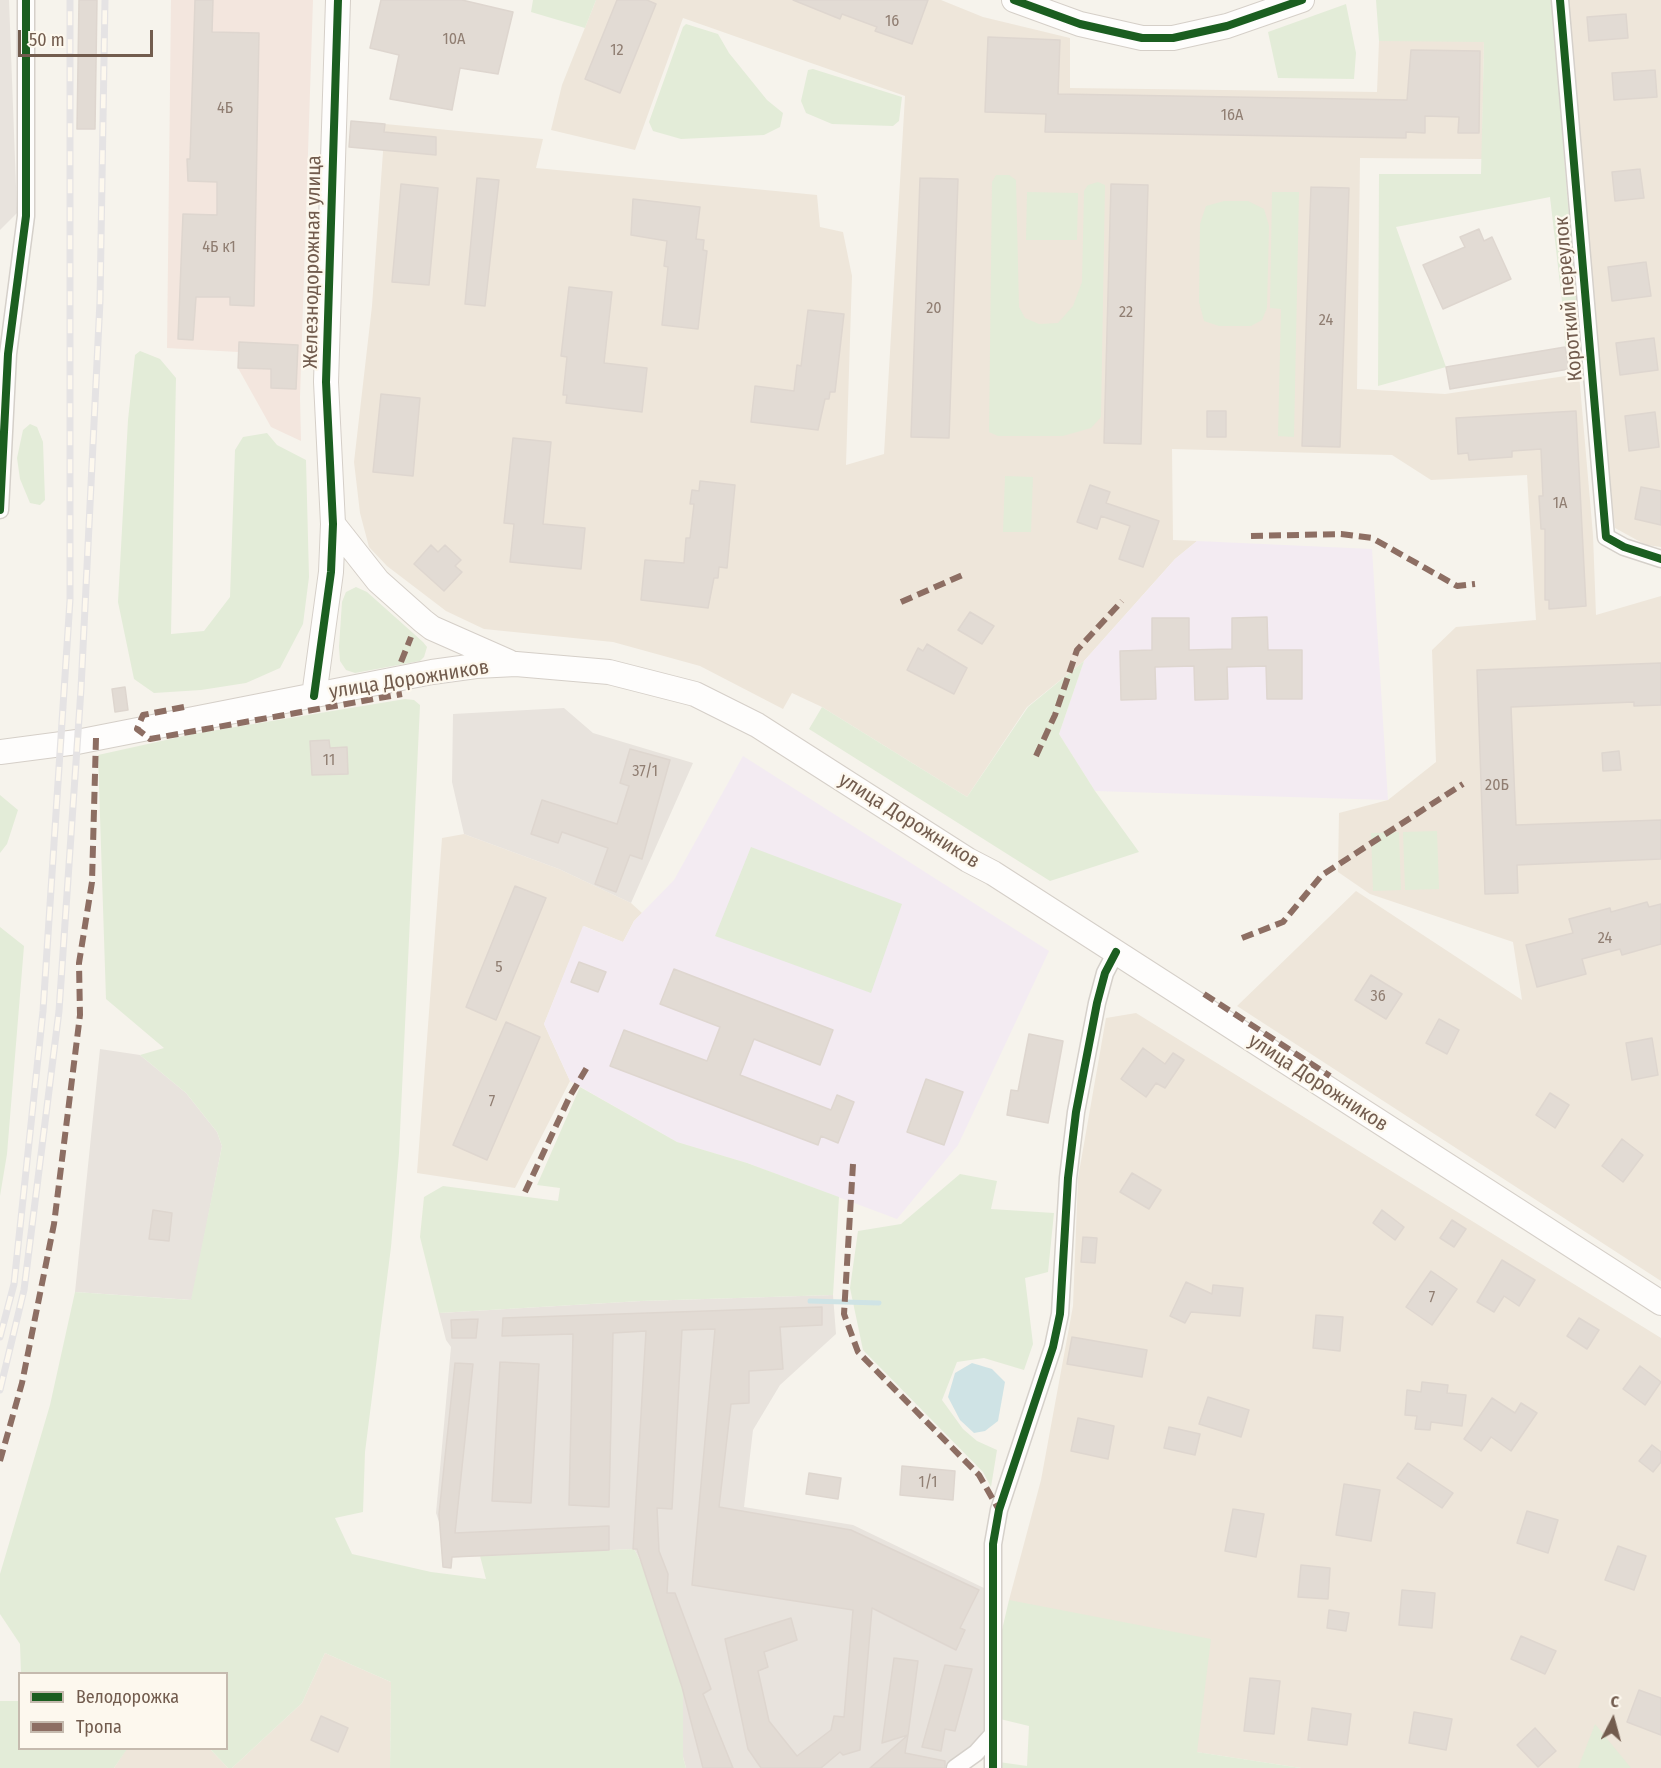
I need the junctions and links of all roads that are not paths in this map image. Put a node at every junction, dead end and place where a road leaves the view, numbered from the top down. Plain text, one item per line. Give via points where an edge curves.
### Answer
1 (26, 0) edge
2 (338, 0) edge
3 (1014, 0) edge
4 (1302, 0) edge
5 (1560, 0) edge
6 (0, 510) edge
7 (333, 524) junction
8 (1661, 559) edge
9 (432, 628) junction
10 (516, 664) junction
11 (432, 672) junction
12 (315, 696) junction
13 (0, 752) edge
14 (1116, 952) junction
15 (1661, 1303) edge
16 (993, 1734) junction
17 (955, 1768) edge
18 (993, 1768) edge

1 - 6 street via 26,216 8,354
2 - 7 main road, Железнодорожная улица via 326,382
3 - 4 main road via 1080,24 1142,38 1173,38 1227,26
5 - 8 street, Короткий переулок via 1606,537
7 - 9 main road via 378,582
7 - 12 main road, Железнодорожная улица via 331,572
9 - 10 main road
9 - 11 main road via 441,640 441,651
10 - 11 main road, улица Дорожников
10 - 14 main road, улица Дорожников via 609,672 694,694 731,710
11 - 12 main road, улица Дорожников
12 - 13 main road, улица Дорожников
14 - 15 main road, улица Дорожников
14 - 16 street via 1104,973 1076,1112 1060,1314 1053,1347 999,1509 993,1544
16 - 17 street
16 - 18 street

